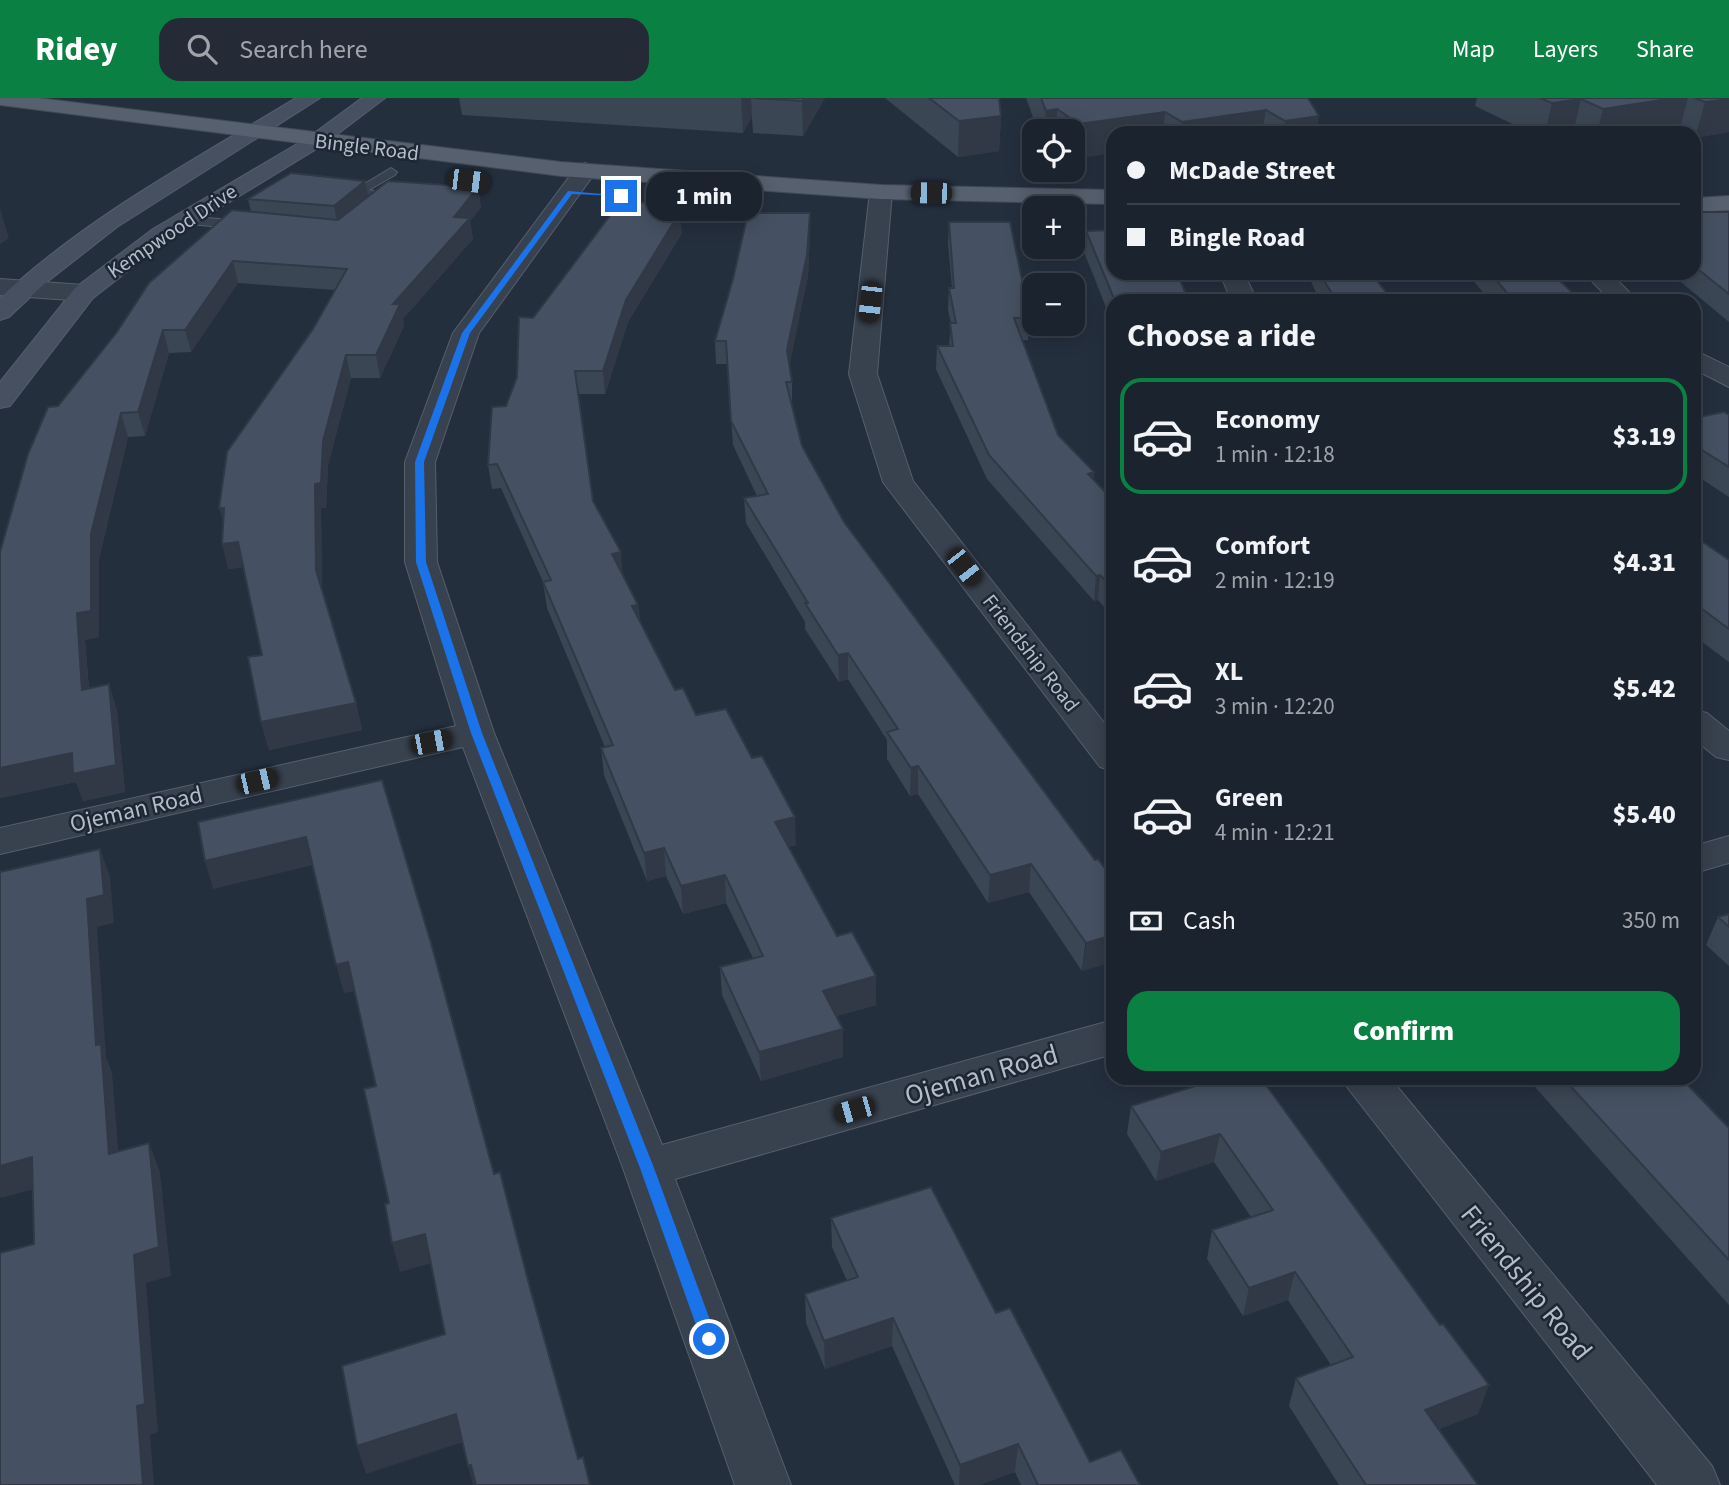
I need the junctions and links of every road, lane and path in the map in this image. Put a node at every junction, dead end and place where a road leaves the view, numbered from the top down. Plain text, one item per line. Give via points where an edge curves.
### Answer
1 (310, 98) edge
2 (375, 98) edge
3 (0, 99) edge
4 (254, 133) junction
5 (316, 141) junction
6 (188, 146) dead end
7 (221, 150) junction
8 (282, 159) junction
9 (391, 172) junction
10 (584, 186) junction
11 (1106, 197) edge
12 (1729, 203) edge
13 (1701, 205) edge
14 (257, 209) edge
15 (879, 210) junction
16 (368, 212) edge
17 (183, 220) junction
18 (233, 224) junction
19 (257, 226) edge
20 (1603, 280) edge
21 (11, 288) edge
22 (85, 293) junction
23 (1618, 294) edge
24 (0, 312) edge
25 (1701, 362) edge
26 (1729, 379) edge
27 (0, 400) edge
28 (1701, 727) edge
29 (477, 733) junction
30 (1729, 749) edge
31 (1106, 750) edge
32 (0, 841) edge
33 (1729, 849) edge
34 (1701, 858) edge
35 (1106, 1039) edge
36 (1369, 1085) edge
37 (647, 1168) junction
38 (763, 1485) edge
39 (1692, 1485) edge

1 - 4 main road, Kempwood Drive
2 - 5 main road, Kempwood Drive
3 - 4 main road, Bingle Road
4 - 5 main road, Bingle Road
4 - 7 main road, Kempwood Drive
5 - 8 main road, Kempwood Drive
5 - 10 main road, Bingle Road
6 - 7 main road, Bingle Road
7 - 8 main road, Bingle Road
7 - 21 main road, Kempwood Drive
8 - 9 main road, Bingle Road
8 - 17 main road, Kempwood Drive
9 - 10 main road, Bingle Road
9 - 16 lane via 351,194 385,197
10 - 15 main road, Bingle Road
10 - 29 street via 466,333 420,462 421,562
11 - 15 main road, Bingle Road
12 - 13 main road
14 - 18 lane
15 - 31 street, Friendship Road via 863,374 898,482
17 - 18 lane
17 - 22 main road, Kempwood Drive
18 - 19 lane
20 - 23 street
21 - 22 street
21 - 24 main road, Kempwood Drive
22 - 27 main road, Kempwood Drive
25 - 26 street
28 - 30 street
29 - 32 street, Ojeman Road
29 - 37 street
33 - 34 street
35 - 37 street, Ojeman Road
36 - 39 street, Friendship Road
37 - 38 street

